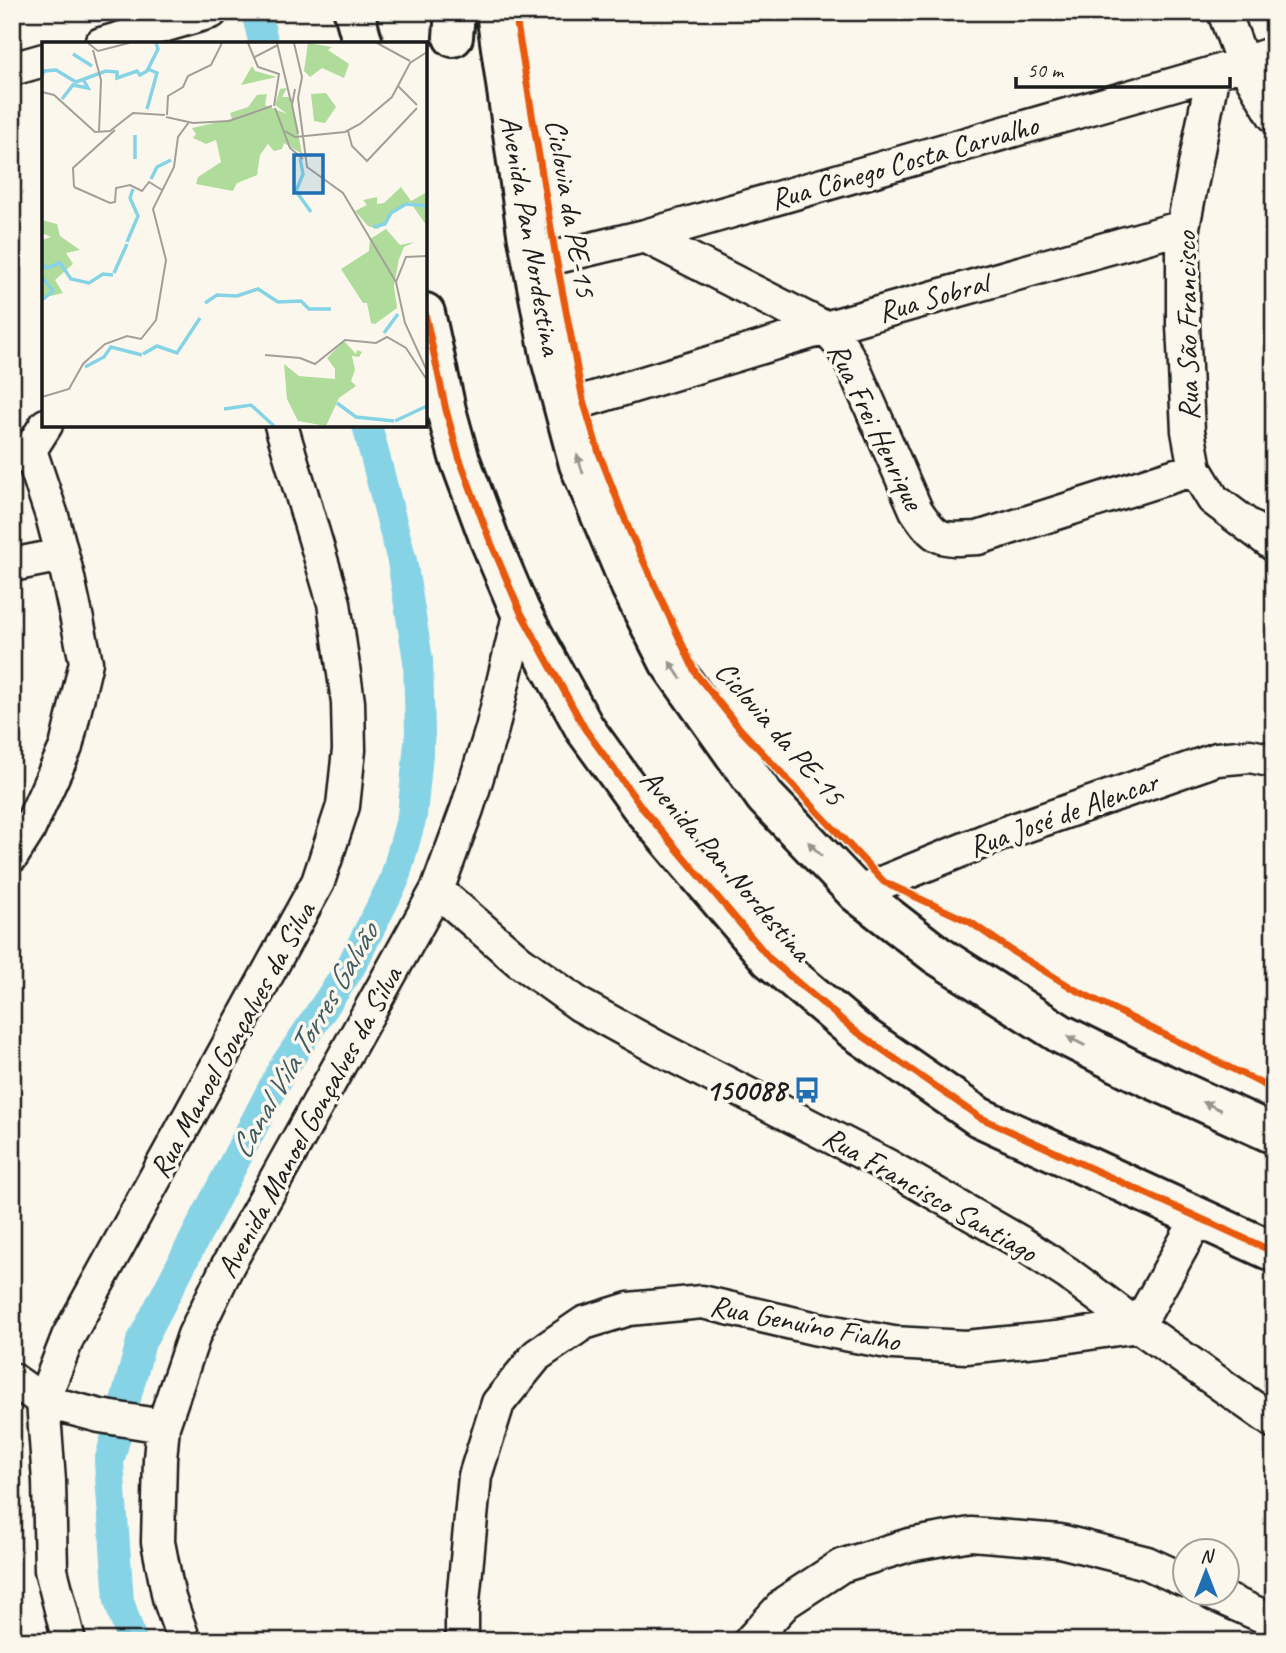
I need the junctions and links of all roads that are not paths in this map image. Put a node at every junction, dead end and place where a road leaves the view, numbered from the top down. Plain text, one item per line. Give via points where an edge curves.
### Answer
1 (211, 12) edge
2 (354, 12) edge
3 (379, 12) edge
4 (496, 12) edge
5 (1224, 12) edge
6 (108, 42) edge
7 (362, 42) edge
8 (382, 42) edge
9 (1274, 53) edge
10 (42, 61) edge
11 (1243, 63) junction
12 (12, 69) edge
13 (1213, 74) junction
14 (1274, 116) edge
15 (1183, 227) junction
16 (645, 236) junction
17 (532, 263) junction
18 (427, 322) edge
19 (825, 328) junction
20 (564, 407) junction
21 (282, 427) edge
22 (29, 444) edge
23 (1195, 469) junction
24 (1274, 545) edge
25 (62, 555) junction
26 (12, 565) edge
27 (520, 611) junction
28 (1274, 761) edge
29 (12, 856) edge
30 (438, 890) junction
31 (857, 893) junction
32 (1274, 1134) edge
33 (1198, 1218) junction
34 (1274, 1252) edge
35 (1138, 1326) junction
36 (12, 1379) edge
37 (43, 1401) junction
38 (1274, 1422) edge
39 (150, 1424) junction
40 (1170, 1573) edge
41 (1240, 1606) edge
42 (1274, 1621) edge
43 (69, 1641) edge
44 (184, 1641) edge
45 (462, 1641) edge
46 (750, 1641) edge

1 - 6 street
2 - 7 highway
3 - 8 highway
4 - 17 highway, Avenida Pan Nordestina
5 - 11 street
9 - 11 street, Rua Cônego Costa Carvalho
10 - 12 street
11 - 13 street, Rua Cônego Costa Carvalho
11 - 14 street
13 - 15 street, Rua São Francisco
13 - 16 street, Rua Cônego Costa Carvalho
15 - 19 street, Rua Sobral
15 - 23 street, Rua São Francisco via 1188,431
16 - 17 street, Rua Cônego Costa Carvalho
16 - 19 street, Rua Frei Henrique
17 - 20 highway, Avenida Pan Nordestina
18 - 27 highway, Avenida Pan Nordestina via 459,457
19 - 20 street, Rua Sobral
19 - 23 street, Rua Frei Henrique via 852,364 916,510 930,532 947,540 978,538
31 -> 20 highway, Avenida Pan Nordestina via 765,797 669,662 602,524
21 - 37 street, Rua Manoel Gonçalves da Silva via 334,603 348,702 344,806 318,882 68,1337
22 - 25 street
23 - 24 street, Rua São Francisco via 1213,499
25 - 26 street
25 - 29 street via 86,662 66,747
27 - 30 street, Avenida Manoel Gonçalves da Silva via 492,729
27 - 33 highway, Avenida Pan Nordestina via 592,739 643,809 770,959 854,1030 979,1117
28 - 31 street, Rua José de Alencar via 1250,756 1217,759 999,835
30 - 35 street, Rua Francisco Santiago via 519,961 580,1004 923,1186 1067,1273
30 - 39 street, Avenida Manoel Gonçalves da Silva via 228,1265
32 -> 31 highway, Avenida Pan Nordestina via 1062,1034 937,955
33 - 34 highway, Avenida Pan Nordestina
33 - 35 street
35 - 38 street, Rua Francisco Santiago
35 - 45 street, Rua Genuíno Fialho via 966,1347 893,1343 702,1302 629,1309 584,1324 537,1355 498,1403 475,1476
36 - 37 street
37 - 39 street
37 - 43 street, Rua Manoel Gonçalves da Silva via 51,1570
39 - 44 street, Avenida Manoel Gonçalves da Silva via 160,1459 158,1542 169,1598
40 - 46 street via 1060,1541 971,1534 909,1545 841,1566 786,1602
41 - 42 street

